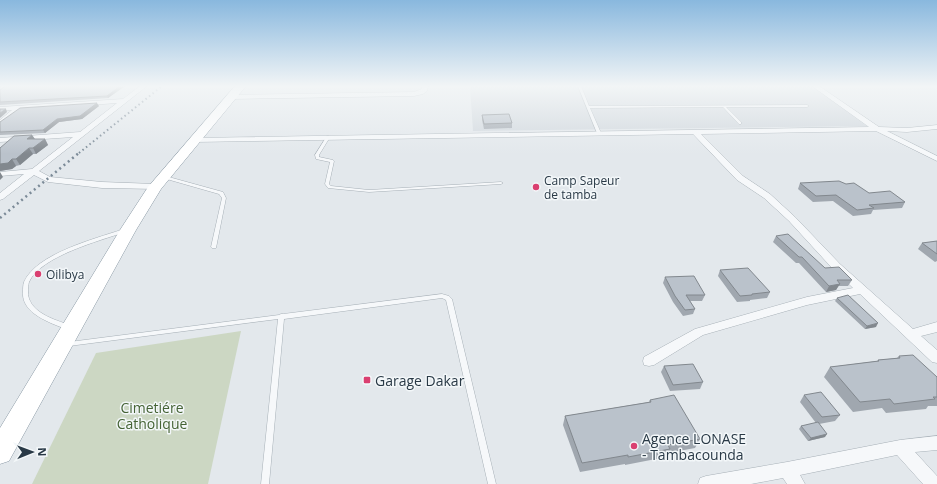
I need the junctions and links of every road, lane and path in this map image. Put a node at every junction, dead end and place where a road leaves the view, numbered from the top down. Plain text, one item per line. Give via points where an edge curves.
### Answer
1 (19, 108) edge
2 (114, 109) edge
3 (221, 109) edge
4 (589, 109) edge
5 (726, 109) edge
6 (848, 109) edge
7 (0, 123) edge
8 (740, 123) dead end
9 (937, 127) edge
10 (877, 129) junction
11 (694, 131) junction
12 (598, 133) junction
13 (82, 134) junction
14 (328, 137) junction
15 (0, 140) edge
16 (194, 140) junction
17 (937, 159) edge
18 (33, 171) junction
19 (0, 174) edge
20 (159, 182) junction
21 (501, 183) dead end
22 (0, 197) edge
23 (128, 230) junction
24 (214, 247) dead end
25 (862, 290) junction
26 (282, 316) junction
27 (937, 327) edge
28 (911, 334) junction
29 (66, 337) junction
30 (937, 358) edge
31 (649, 361) dead end
32 (937, 443) edge
33 (900, 447) junction
34 (0, 452) edge
35 (787, 470) junction
36 (265, 484) edge
37 (492, 484) edge
38 (706, 484) edge
39 (797, 484) edge
40 (934, 484) edge

1 - 7 street
2 - 13 street
3 - 16 highway
4 - 12 lane
5 - 8 lane
6 - 10 street
9 - 10 street
10 - 11 street
10 - 17 street
11 - 12 street
11 - 25 street via 740,178 772,200
12 - 14 street
13 - 15 street
13 - 18 street
14 - 16 street
14 - 21 lane via 317,158 332,160 327,184 330,187 369,191
16 - 20 highway
18 - 19 street
18 - 20 street via 48,179 102,185
18 - 22 street
20 - 23 highway
20 - 24 lane via 221,193 224,198
23 - 29 highway
23 - 29 lane via 74,248 40,265 30,274 24,290 26,300 36,312 49,320
25 - 28 street
25 - 31 street via 808,301 699,332
26 - 29 lane
26 - 36 lane
26 - 37 lane via 447,297
27 - 28 street
28 - 30 street
29 - 34 highway
32 - 33 street
33 - 35 street
33 - 40 street
35 - 38 street
35 - 39 street

